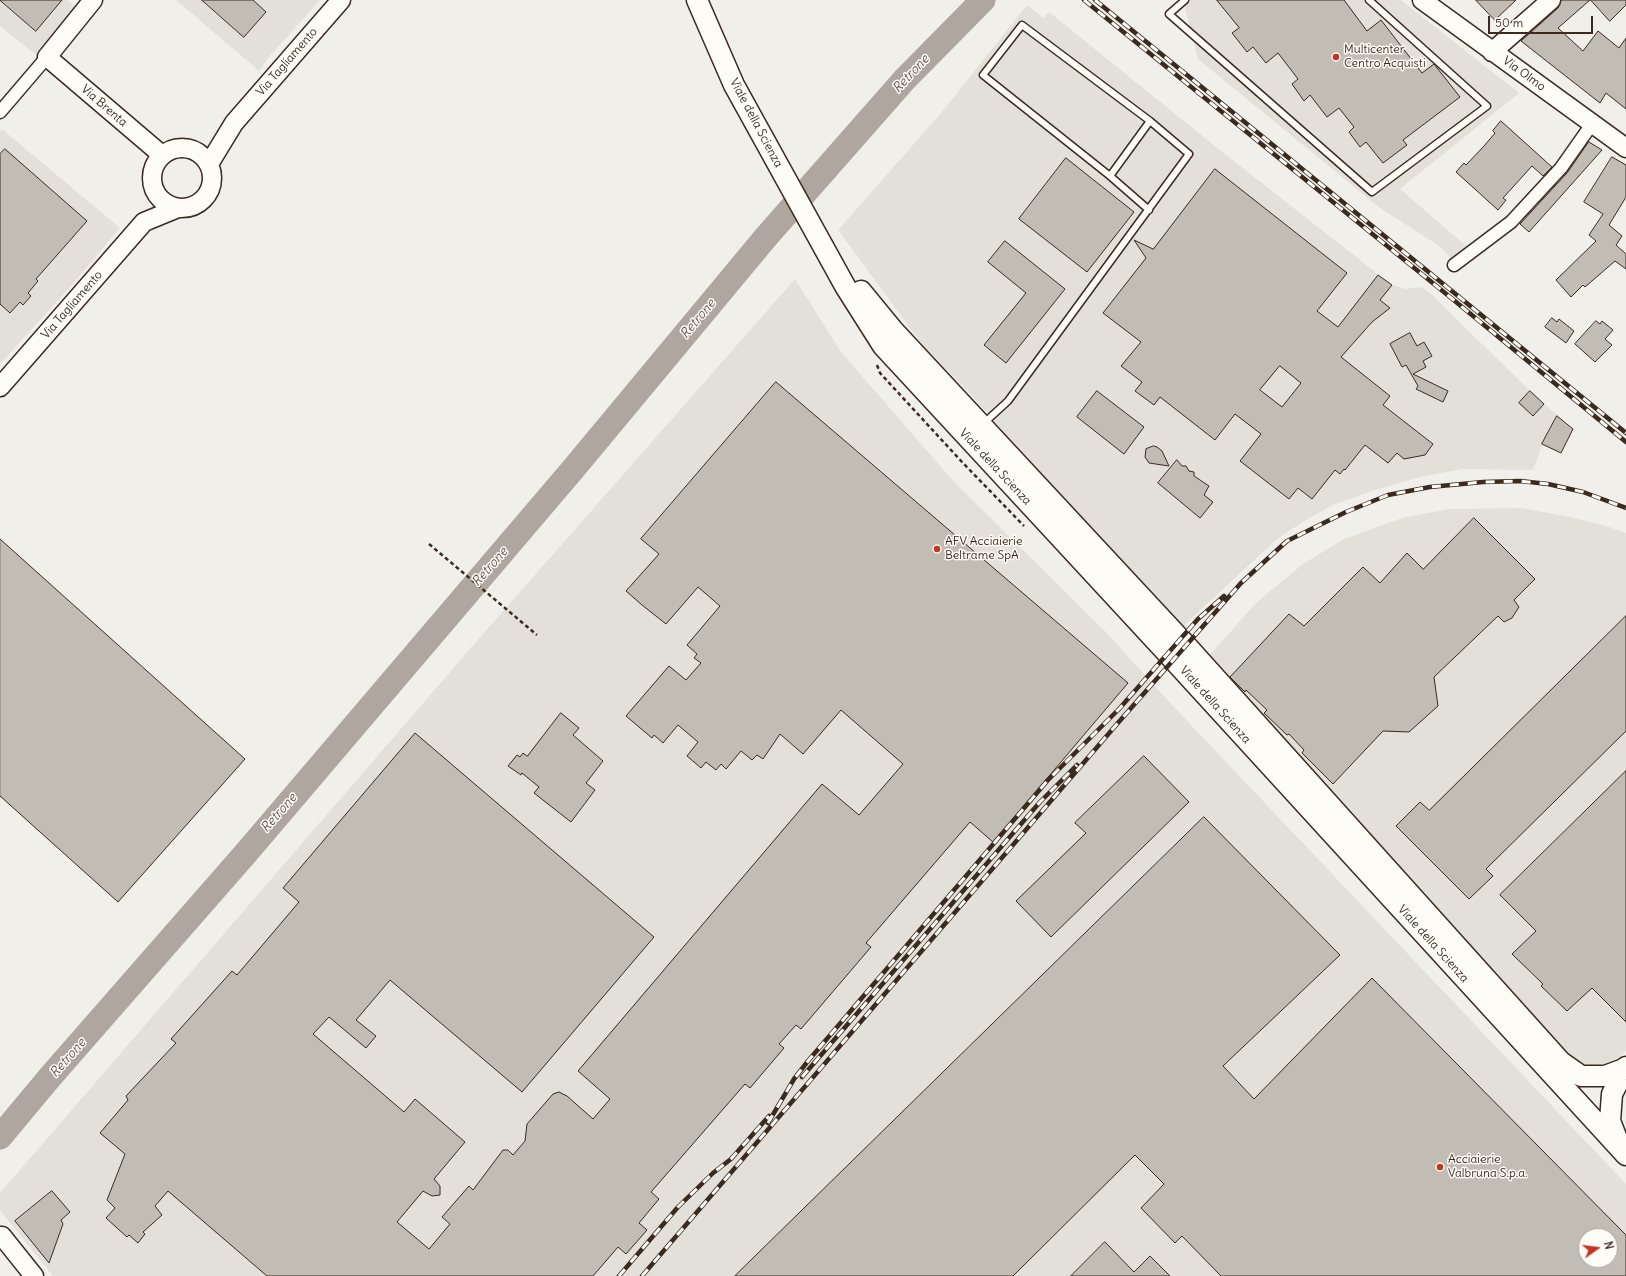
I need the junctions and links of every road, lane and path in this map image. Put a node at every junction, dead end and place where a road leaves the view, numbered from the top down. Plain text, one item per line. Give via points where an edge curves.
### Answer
1 (92, 0) edge
2 (341, 0) edge
3 (697, 0) edge
4 (1185, 0) edge
5 (1369, 0) edge
6 (1422, 0) edge
7 (1551, 0) edge
8 (1492, 52) junction
9 (47, 57) junction
10 (0, 112) edge
11 (1150, 121) junction
12 (234, 123) junction
13 (1592, 124) junction
14 (1626, 148) edge
15 (196, 151) junction
16 (162, 155) junction
17 (209, 164) junction
18 (152, 174) junction
19 (1110, 176) junction
20 (178, 208) junction
21 (1149, 210) junction
22 (144, 222) junction
23 (822, 242) junction
24 (1454, 265) dead end
25 (0, 387) edge
26 (982, 426) junction
27 (429, 544) dead end
28 (537, 635) dead end
29 (1625, 1068) edge
30 (1623, 1152) edge
31 (0, 1236) edge
32 (34, 1276) edge

1 - 9 street
2 - 12 street, Via Tagliamento
3 - 23 main road, Viale della Scienza via 734,85
4 - 5 lane via 1169,14 1372,192 1487,106
6 - 8 street, Via Olmo
7 - 8 street
8 - 13 street, Via Olmo
9 - 10 street
9 - 16 street, Via Brenta
11 - 19 lane
11 - 19 lane via 1022,25 984,76
11 - 21 lane via 1189,154
12 - 15 street, Via Tagliamento
12 - 17 street, Via Tagliamento
13 - 14 street, Via Olmo
13 - 24 street via 1561,168 1511,222
15 - 16 street via 182,148
15 - 17 street
16 - 18 street via 155,164
17 - 20 street, Via Tagliamento via 213,180 204,199 188,208
18 - 20 street via 152,185 156,194 163,202
18 - 22 street
19 - 21 lane
20 - 22 street, Via Tagliamento
21 - 26 lane via 1008,401
22 - 25 street, Via Tagliamento
23 - 26 main road, Viale della Scienza via 893,330
23 - 30 main road, Viale della Scienza via 845,286 883,346
26 - 29 main road, Viale della Scienza via 1186,645 1561,1062 1581,1076 1605,1076
27 - 28 path
29 - 30 main road via 1612,1094 1610,1121
31 - 32 street

